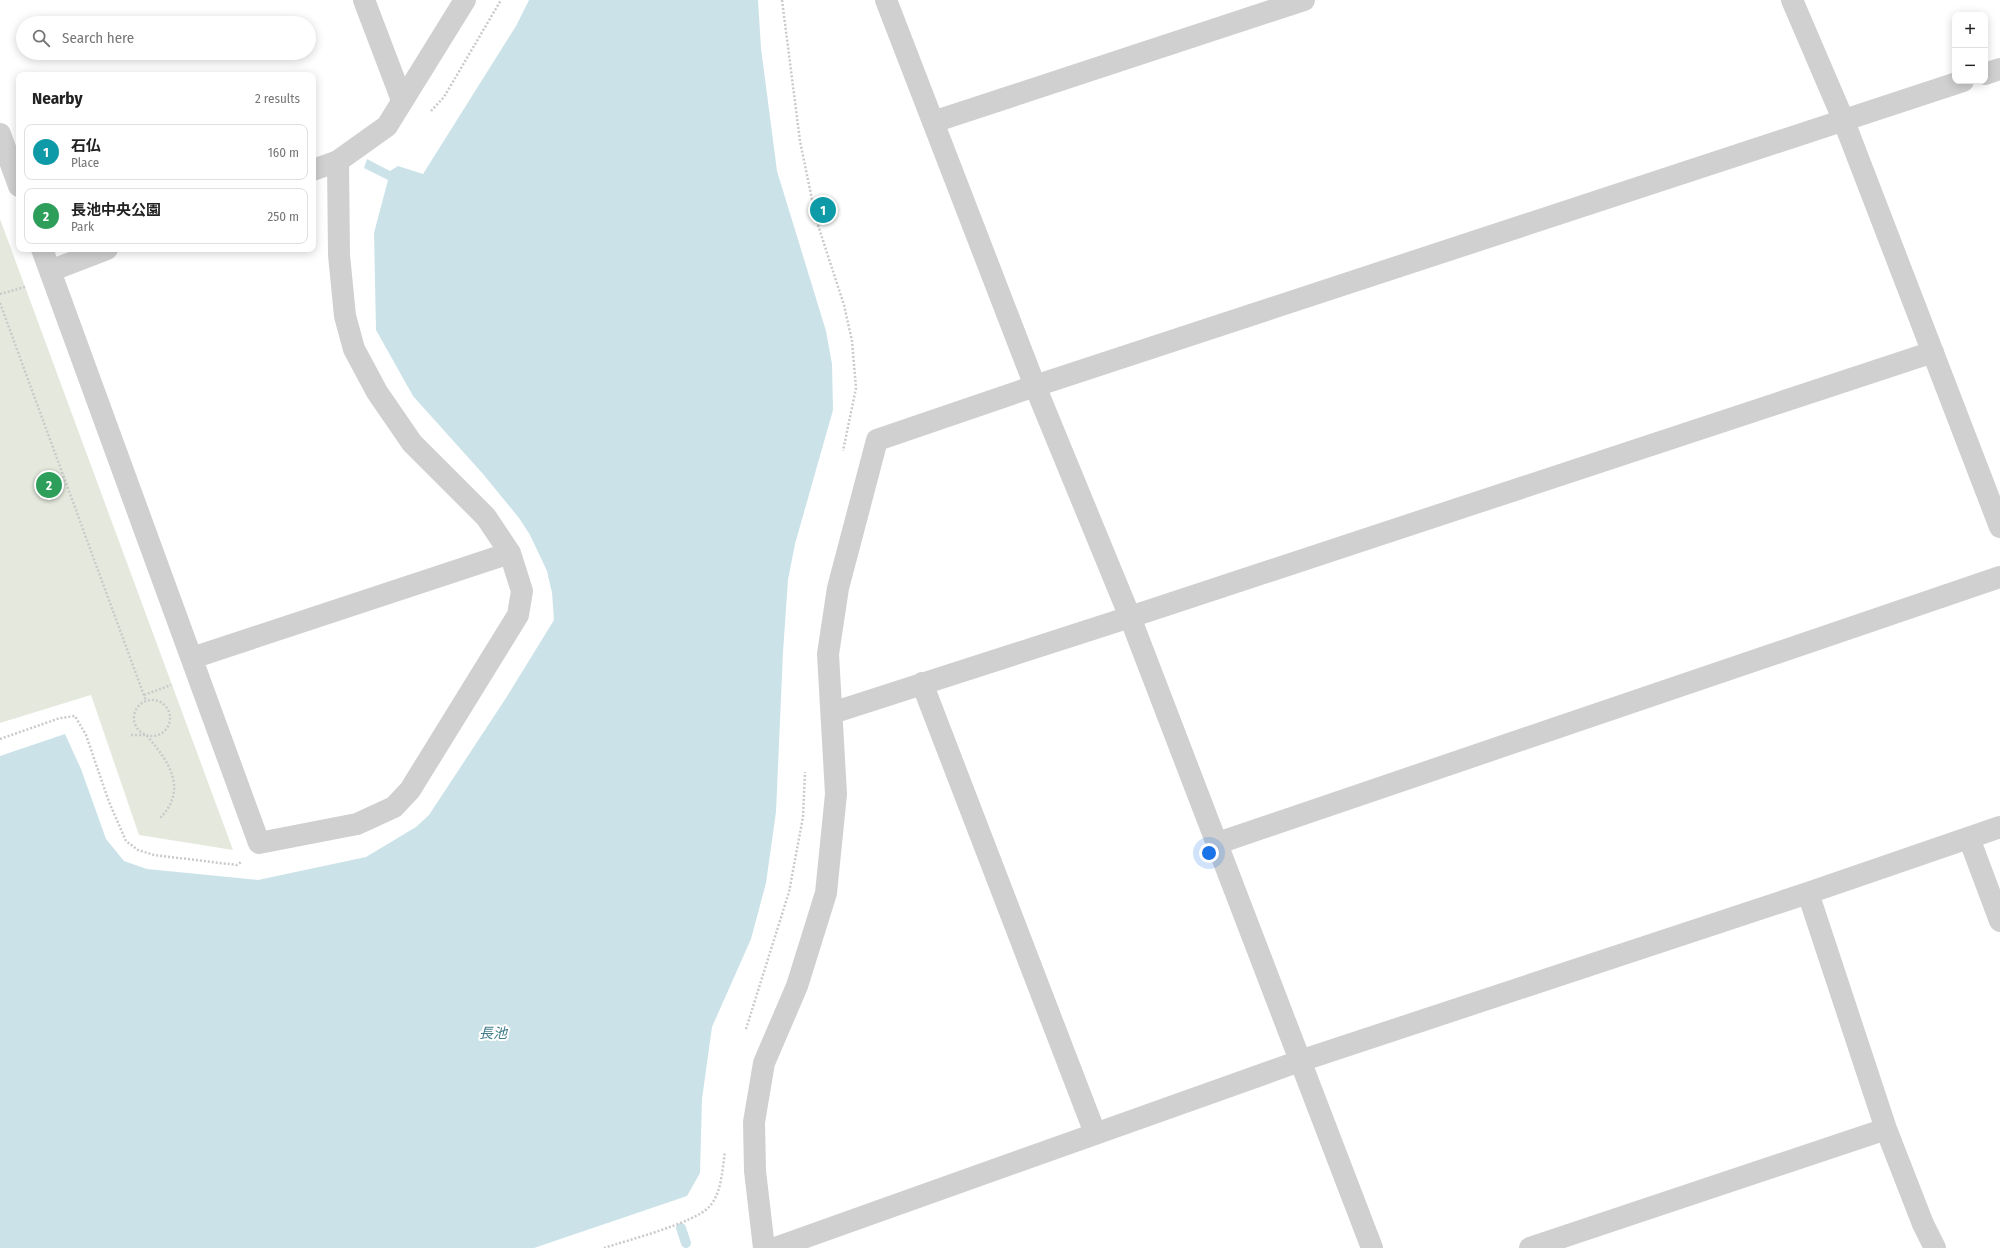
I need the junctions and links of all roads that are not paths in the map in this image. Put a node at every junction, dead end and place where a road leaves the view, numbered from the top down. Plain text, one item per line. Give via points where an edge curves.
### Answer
1 (364, 0) edge
2 (466, 0) edge
3 (886, 0) edge
4 (1304, 0) edge
5 (1792, 0) edge
6 (2000, 69) edge
7 (1988, 73) edge
8 (1953, 84) edge
9 (402, 100) junction
10 (1844, 119) junction
11 (933, 122) junction
12 (0, 134) edge
13 (338, 160) junction
14 (316, 169) edge
15 (16, 178) edge
16 (43, 252) edge
17 (99, 252) edge
18 (50, 271) junction
19 (1933, 352) junction
20 (1035, 386) junction
21 (2000, 527) edge
22 (510, 553) junction
23 (2000, 578) edge
24 (1130, 617) junction
25 (192, 658) junction
26 (922, 683) junction
27 (832, 713) junction
28 (2000, 827) edge
29 (1969, 838) junction
30 (1218, 843) junction
31 (1808, 893) junction
32 (2000, 921) edge
33 (1300, 1061) junction
34 (1886, 1129) junction
35 (1096, 1133) junction
36 (764, 1248) edge
37 (775, 1248) edge
38 (1372, 1248) edge
39 (1530, 1248) edge
40 (1936, 1248) edge

1 - 9 street
2 - 9 street
3 - 11 street
4 - 11 street
5 - 10 street
6 - 7 street
8 - 10 street
9 - 13 street via 387,126
10 - 19 street
10 - 20 street
11 - 20 street
12 - 15 street
13 - 14 street
13 - 22 street via 339,255 345,316 354,348 377,392 412,443 486,517
16 - 18 street
17 - 18 street
18 - 25 street
19 - 21 street
19 - 24 street
20 - 24 street
20 - 27 street via 877,440 838,588 828,654
22 - 25 street
22 - 25 street via 522,591 518,615 410,790 394,807 357,824 260,843
23 - 30 street
24 - 26 street
24 - 30 street
26 - 27 street
26 - 35 street
27 - 36 street via 836,794 826,893 797,986 764,1064 754,1122 755,1171
28 - 29 street
29 - 31 street
29 - 32 street
30 - 33 street
31 - 33 street
31 - 34 street
33 - 35 street
33 - 38 street
34 - 39 street
34 - 40 street via 1923,1224
35 - 37 street

